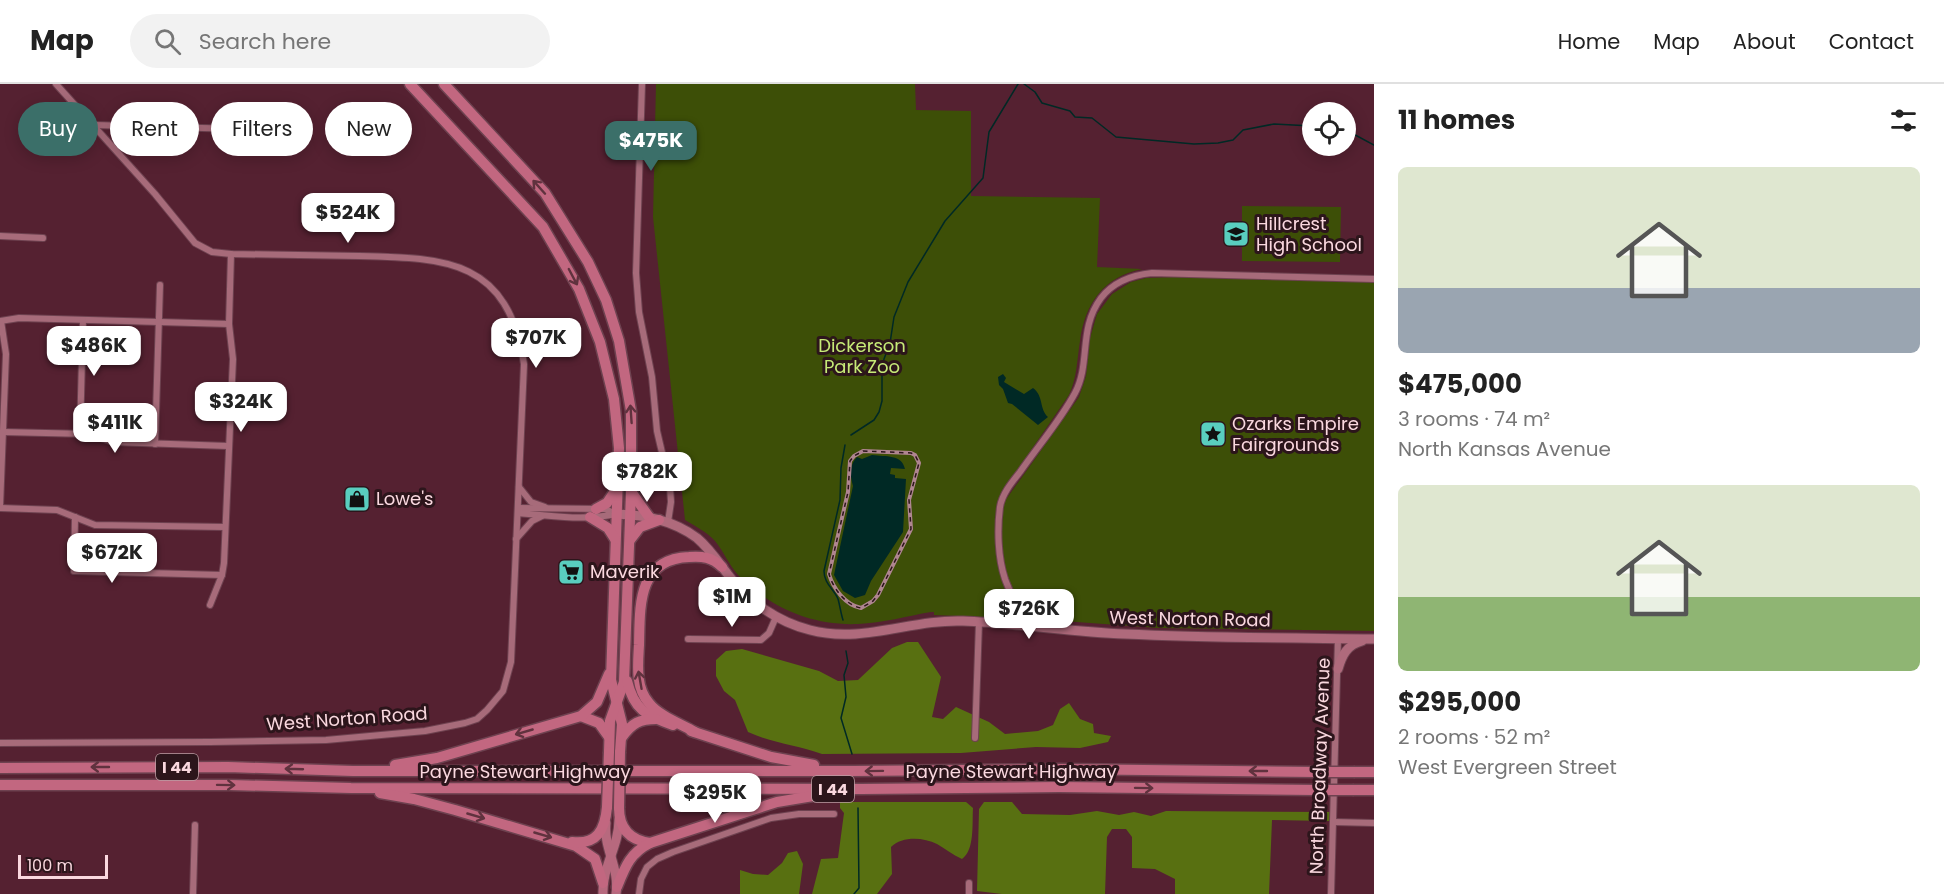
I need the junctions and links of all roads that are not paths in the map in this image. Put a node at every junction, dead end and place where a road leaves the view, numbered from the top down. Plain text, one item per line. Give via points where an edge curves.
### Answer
1 (56, 84) edge
2 (411, 84) edge
3 (444, 84) edge
4 (642, 84) edge
5 (73, 102) edge
6 (98, 125) edge
7 (211, 128) edge
8 (98, 130) edge
9 (0, 236) edge
10 (43, 238) dead end
11 (231, 255) junction
12 (1374, 279) edge
13 (160, 285) dead end
14 (83, 320) junction
15 (1, 321) edge
16 (159, 321) junction
17 (229, 324) junction
18 (3, 432) junction
19 (80, 434) junction
20 (155, 444) junction
21 (228, 446) junction
22 (519, 487) junction
23 (617, 488) junction
24 (631, 492) junction
25 (0, 507) edge
26 (551, 509) junction
27 (518, 510) junction
28 (593, 513) junction
29 (616, 514) junction
30 (631, 515) junction
31 (542, 516) junction
32 (75, 518) junction
33 (659, 520) junction
34 (225, 527) junction
35 (516, 539) junction
36 (615, 539) junction
37 (629, 540) junction
38 (722, 567) junction
39 (222, 575) junction
40 (210, 605) dead end
41 (776, 617) junction
42 (979, 622) junction
43 (1023, 626) junction
44 (1338, 638) junction
45 (688, 639) dead end
46 (1371, 639) edge
47 (612, 667) junction
48 (1338, 669) junction
49 (625, 675) junction
50 (617, 705) junction
51 (581, 716) junction
52 (656, 719) junction
53 (695, 732) junction
54 (609, 737) junction
55 (622, 737) junction
56 (975, 738) dead end
57 (0, 743) edge
58 (615, 752) junction
59 (0, 768) edge
60 (353, 771) junction
61 (853, 771) junction
62 (1374, 772) edge
63 (0, 785) edge
64 (351, 788) junction
65 (861, 789) junction
66 (1374, 790) edge
67 (615, 812) junction
68 (834, 814) dead end
69 (1334, 822) junction
70 (606, 823) junction
71 (1374, 823) edge
72 (195, 825) dead end
73 (563, 841) junction
74 (650, 843) junction
75 (611, 855) junction
76 (969, 883) dead end
77 (603, 889) edge
78 (616, 890) edge
79 (193, 894) edge
80 (639, 894) edge
81 (969, 894) edge
82 (1331, 894) edge

1 - 5 street
2 -> 23 highway via 543,227 579,289 611,384 619,448
24 -> 3 highway via 631,411 622,355 600,287 545,194
4 - 33 street via 635,260 657,431 670,487 671,502
6 - 7 street
8 - 11 street via 195,243 212,252
9 - 10 street
11 - 17 street
11 - 22 street via 409,258 460,266 479,278 496,294 510,316 524,364
12 - 43 street via 1161,273 1136,275 1104,295 1086,332 1082,373 1075,393 1000,505 1002,570
13 - 16 street
14 - 15 street
14 - 16 street
14 - 19 street
15 - 18 street via 6,354
16 - 17 street
16 - 20 street
17 - 21 street via 233,359
18 - 19 street
18 - 25 street
19 - 20 street via 113,442
20 - 21 street
21 - 34 street
22 - 26 street via 531,502
22 - 27 street
23 - 28 highway via 607,503
23 - 29 highway
24 - 30 highway
24 - 33 highway
25 - 32 street via 51,509
26 - 27 street, West Norton Road
26 - 28 street, West Norton Road
27 - 31 street, West Norton Road
27 - 35 street, West Norton Road
28 - 29 street, West Norton Road
28 - 31 street, West Norton Road
28 - 36 highway
29 - 30 main road, West Norton Road
29 - 36 highway
30 - 33 main road, West Norton Road
30 - 37 highway
31 - 35 street
32 - 34 street via 100,525
32 - 39 street via 74,571
33 - 37 highway via 640,527
33 - 38 main road, West Norton Road via 698,540
34 - 39 street
35 - 57 street, West Norton Road via 511,662 500,696 477,719 403,734 335,739
36 - 47 highway
37 - 49 highway
38 - 41 main road, West Norton Road via 746,595
53 -> 38 highway via 657,710 641,690 638,668 642,594 653,572 670,560 701,556
39 - 40 street
41 - 42 main road, West Norton Road via 809,630 849,635 936,622
41 - 45 street via 761,640
42 - 43 main road, West Norton Road
42 - 56 street
43 - 44 main road, West Norton Road via 1134,635
44 - 46 main road, West Norton Road
44 - 48 street, North Broadway Avenue
46 - 48 main road via 1349,647
47 - 50 highway
47 - 51 highway via 597,702
48 - 69 street, North Broadway Avenue
49 - 50 highway
49 - 52 highway via 635,704
50 - 54 highway
50 - 55 highway
51 - 54 highway via 599,723
51 -> 60 highway via 437,758
52 - 53 highway
52 - 55 highway via 638,721
53 - 61 highway via 784,760
54 - 58 highway
55 - 58 highway
58 - 67 highway, bridge
60 -> 59 highway, Payne Stewart Highway / I 44
60 - 61 highway, Payne Stewart Highway / I 44
62 -> 61 highway, Payne Stewart Highway / I 44, bridge
63 -> 64 highway, Payne Stewart Highway / I 44
64 - 65 highway, Payne Stewart Highway / I 44
64 -> 73 highway via 421,801
65 -> 66 highway, Payne Stewart Highway / I 44, bridge
65 - 74 highway via 777,802
67 - 70 highway
67 - 74 highway via 629,835
67 - 75 main road via 618,835
68 - 80 street via 771,818 673,852 647,867
69 - 71 street
69 - 82 street, North Broadway Avenue
70 - 73 highway via 590,840
70 - 75 main road
72 - 79 street
73 - 77 highway via 593,856
74 - 78 highway via 628,859
75 - 77 main road
75 - 78 main road
76 - 81 street

